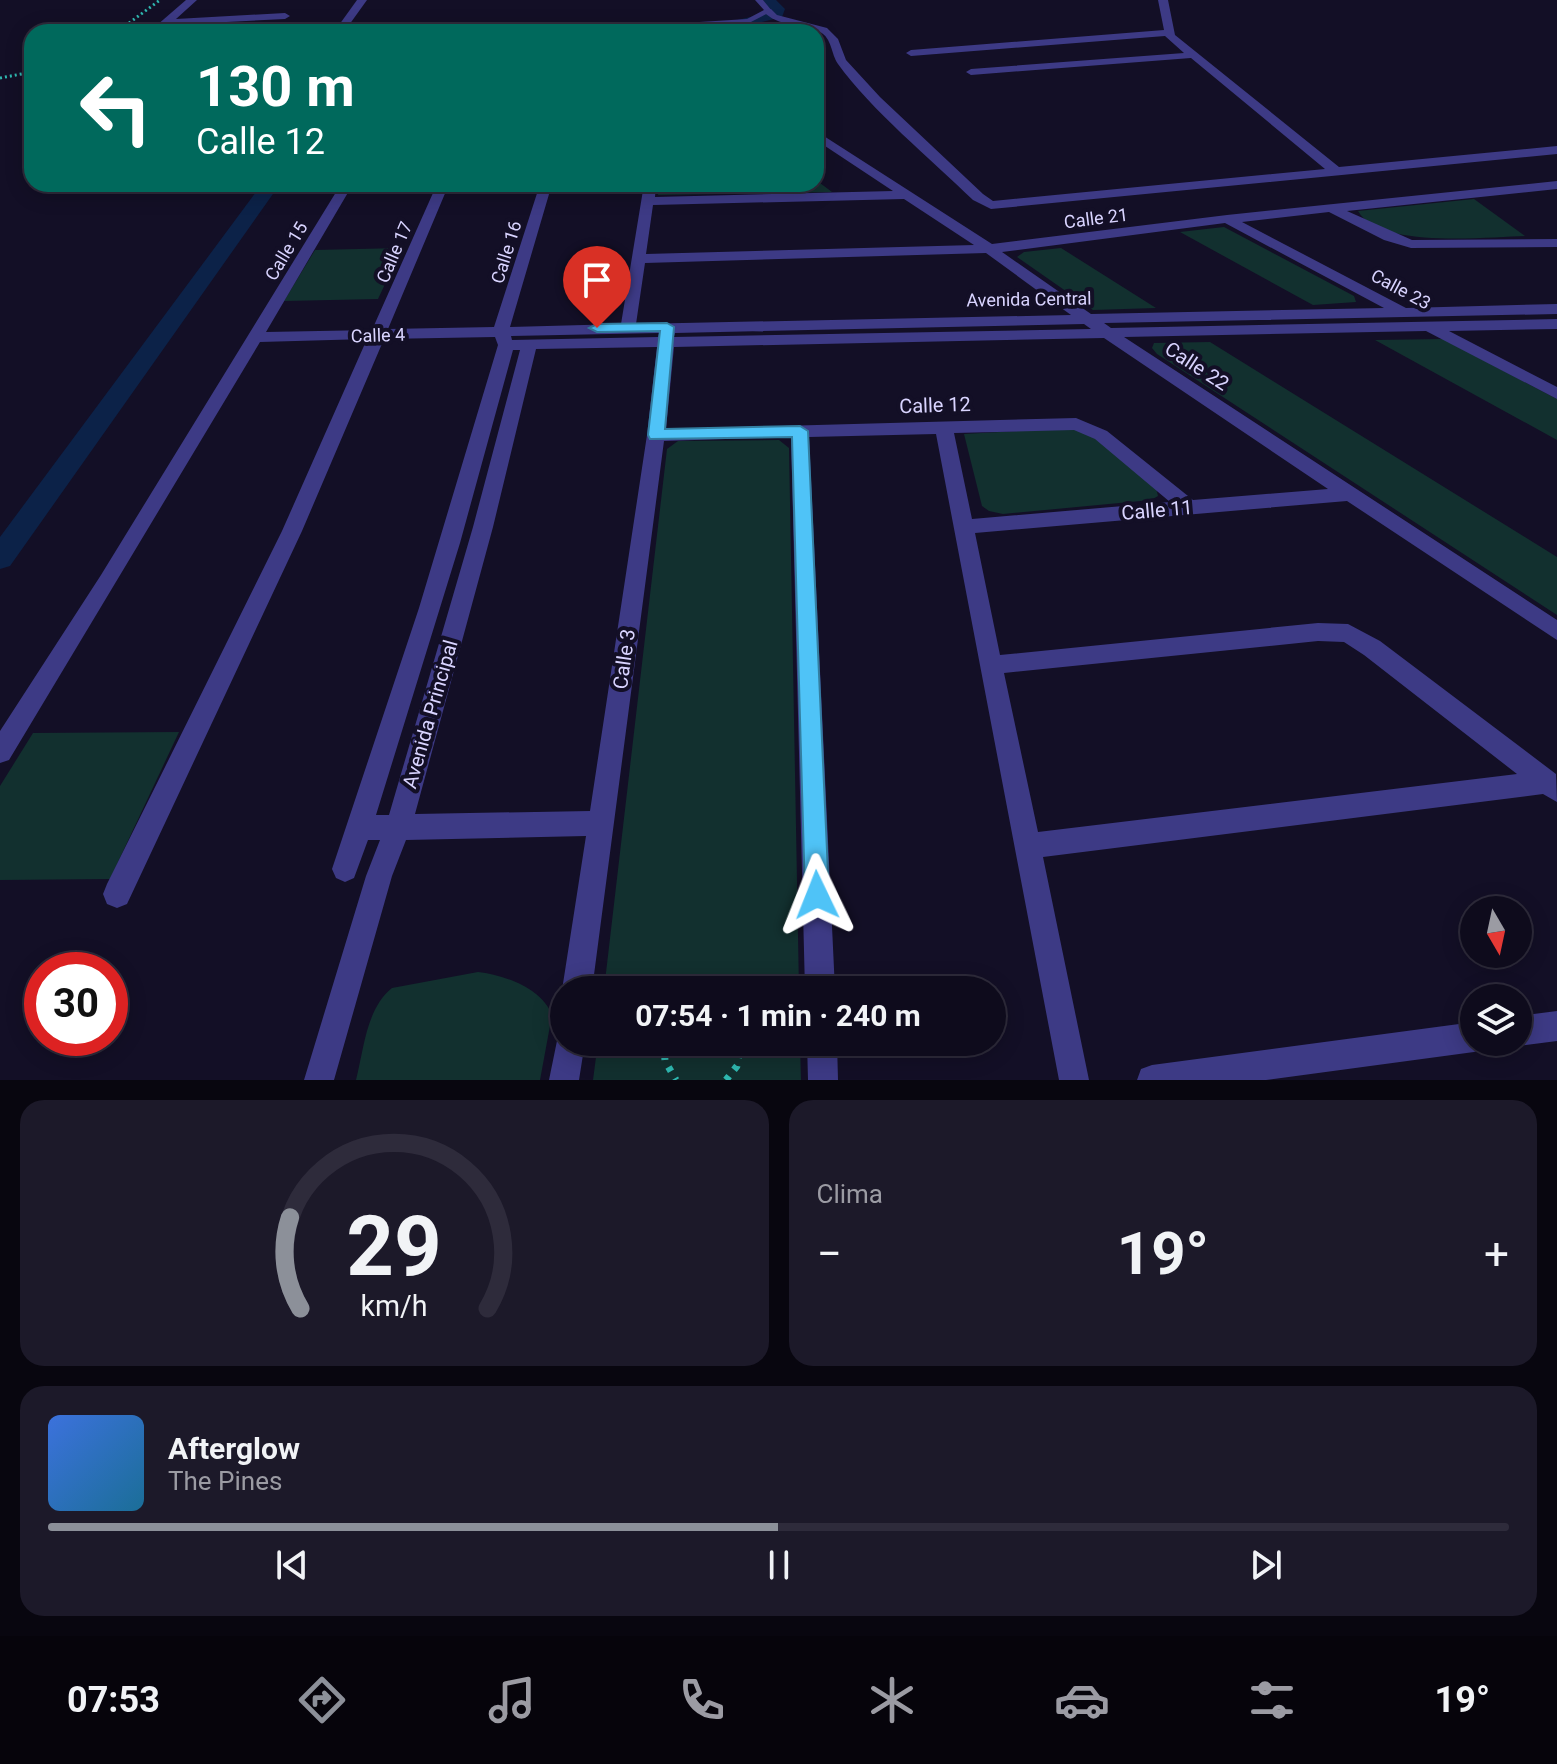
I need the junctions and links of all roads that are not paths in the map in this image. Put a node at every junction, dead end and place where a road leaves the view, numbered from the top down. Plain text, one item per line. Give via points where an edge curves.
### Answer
1 (192, 0) edge
2 (362, 0) edge
3 (759, 0) edge
4 (1163, 0) edge
5 (294, 7) dead end
6 (771, 14) junction
7 (285, 16) junction
8 (166, 22) junction
9 (164, 24) edge
10 (279, 24) edge
11 (343, 24) edge
12 (708, 24) edge
13 (804, 24) edge
14 (824, 30) edge
15 (1169, 33) junction
16 (911, 53) dead end
17 (1193, 55) junction
18 (971, 72) dead end
19 (824, 140) edge
20 (1557, 150) edge
21 (1337, 172) junction
22 (1557, 185) edge
23 (342, 192) edge
24 (440, 192) edge
25 (544, 192) edge
26 (649, 192) edge
27 (909, 195) junction
28 (647, 201) junction
29 (1332, 208) junction
30 (1227, 219) junction
31 (1557, 243) edge
32 (989, 249) junction
33 (638, 259) junction
34 (1557, 309) edge
35 (1401, 312) junction
36 (1086, 318) junction
37 (1557, 324) edge
38 (628, 327) junction
39 (1430, 327) junction
40 (666, 334) junction
41 (378, 335) junction
42 (1110, 335) junction
43 (255, 337) junction
44 (503, 338) junction
45 (529, 345) junction
46 (1557, 394) edge
47 (944, 427) junction
48 (800, 431) junction
49 (656, 435) junction
50 (1350, 494) junction
51 (1188, 507) junction
52 (964, 527) junction
53 (1557, 631) edge
54 (991, 665) junction
55 (0, 752) edge
56 (1552, 786) edge
57 (601, 823) junction
58 (359, 828) junction
59 (398, 828) junction
60 (1028, 846) junction
61 (345, 869) dead end
62 (117, 894) dead end
63 (579, 976) edge
64 (819, 976) edge
65 (1557, 1026) edge
66 (1532, 1029) edge
67 (1460, 1039) edge
68 (568, 1056) edge
69 (822, 1056) edge
70 (319, 1080) edge
71 (564, 1080) edge
72 (823, 1080) edge
73 (1074, 1080) edge
74 (1152, 1080) edge

1 - 8 street
2 - 11 street
3 - 6 lane
4 - 15 street
5 - 7 street
6 - 12 lane
6 - 13 street
7 - 8 street
7 - 10 street
8 - 9 street
14 - 21 street via 841,61 876,99 991,205
15 - 16 street
15 - 17 street
17 - 18 street
17 - 21 street
19 - 27 street, Calle 22
20 - 21 street
22 - 29 street, Calle 21
23 - 43 street, Calle 15
24 - 41 street, Calle 17
25 - 44 street, Calle 16
26 - 28 street
27 - 28 street
27 - 32 street, Calle 22
28 - 33 street
29 - 30 street, Calle 21
29 - 31 street via 1411,244
30 - 32 street, Calle 21
30 - 35 street, Calle 23
32 - 33 street, Calle 21
32 - 36 street, Calle 22
33 - 38 street
34 - 35 street, Avenida Central
35 - 36 street, Avenida Central
35 - 39 street, Calle 23
36 - 40 street, Avenida Central
36 - 42 street, Calle 22
37 - 39 street, Avenida Central
38 - 40 street, Avenida Central
38 - 44 street, Avenida Central
39 - 42 street, Avenida Central
39 - 46 street, Calle 23
40 - 42 street, Avenida Central
40 - 45 street, Avenida Central
40 - 49 street, Calle 3
41 - 43 street, Calle 4
41 - 44 street, Calle 4
41 - 62 street, Calle 17 via 292,531
42 - 50 street, Calle 22
43 - 55 street, Calle 15
44 - 45 street, Avenida Central
44 - 58 street, Avenida Principal via 428,614
45 - 59 street, Avenida Principal
47 - 48 street, Calle 12
47 - 51 street, Calle 12 via 1084,426
47 - 52 street
48 - 49 street, Calle 12
48 - 64 street
49 - 57 street, Calle 3
50 - 51 street, Calle 11
50 - 53 street, Calle 22
51 - 52 street, Calle 11
52 - 54 street
54 - 56 street via 1348,633
54 - 60 street
56 - 60 street
57 - 59 street
57 - 63 street, Calle 3
58 - 59 street
58 - 61 street, Avenida Principal
59 - 70 street, Avenida Principal
60 - 73 street
65 - 66 street
67 - 74 street
68 - 71 street
69 - 72 street

